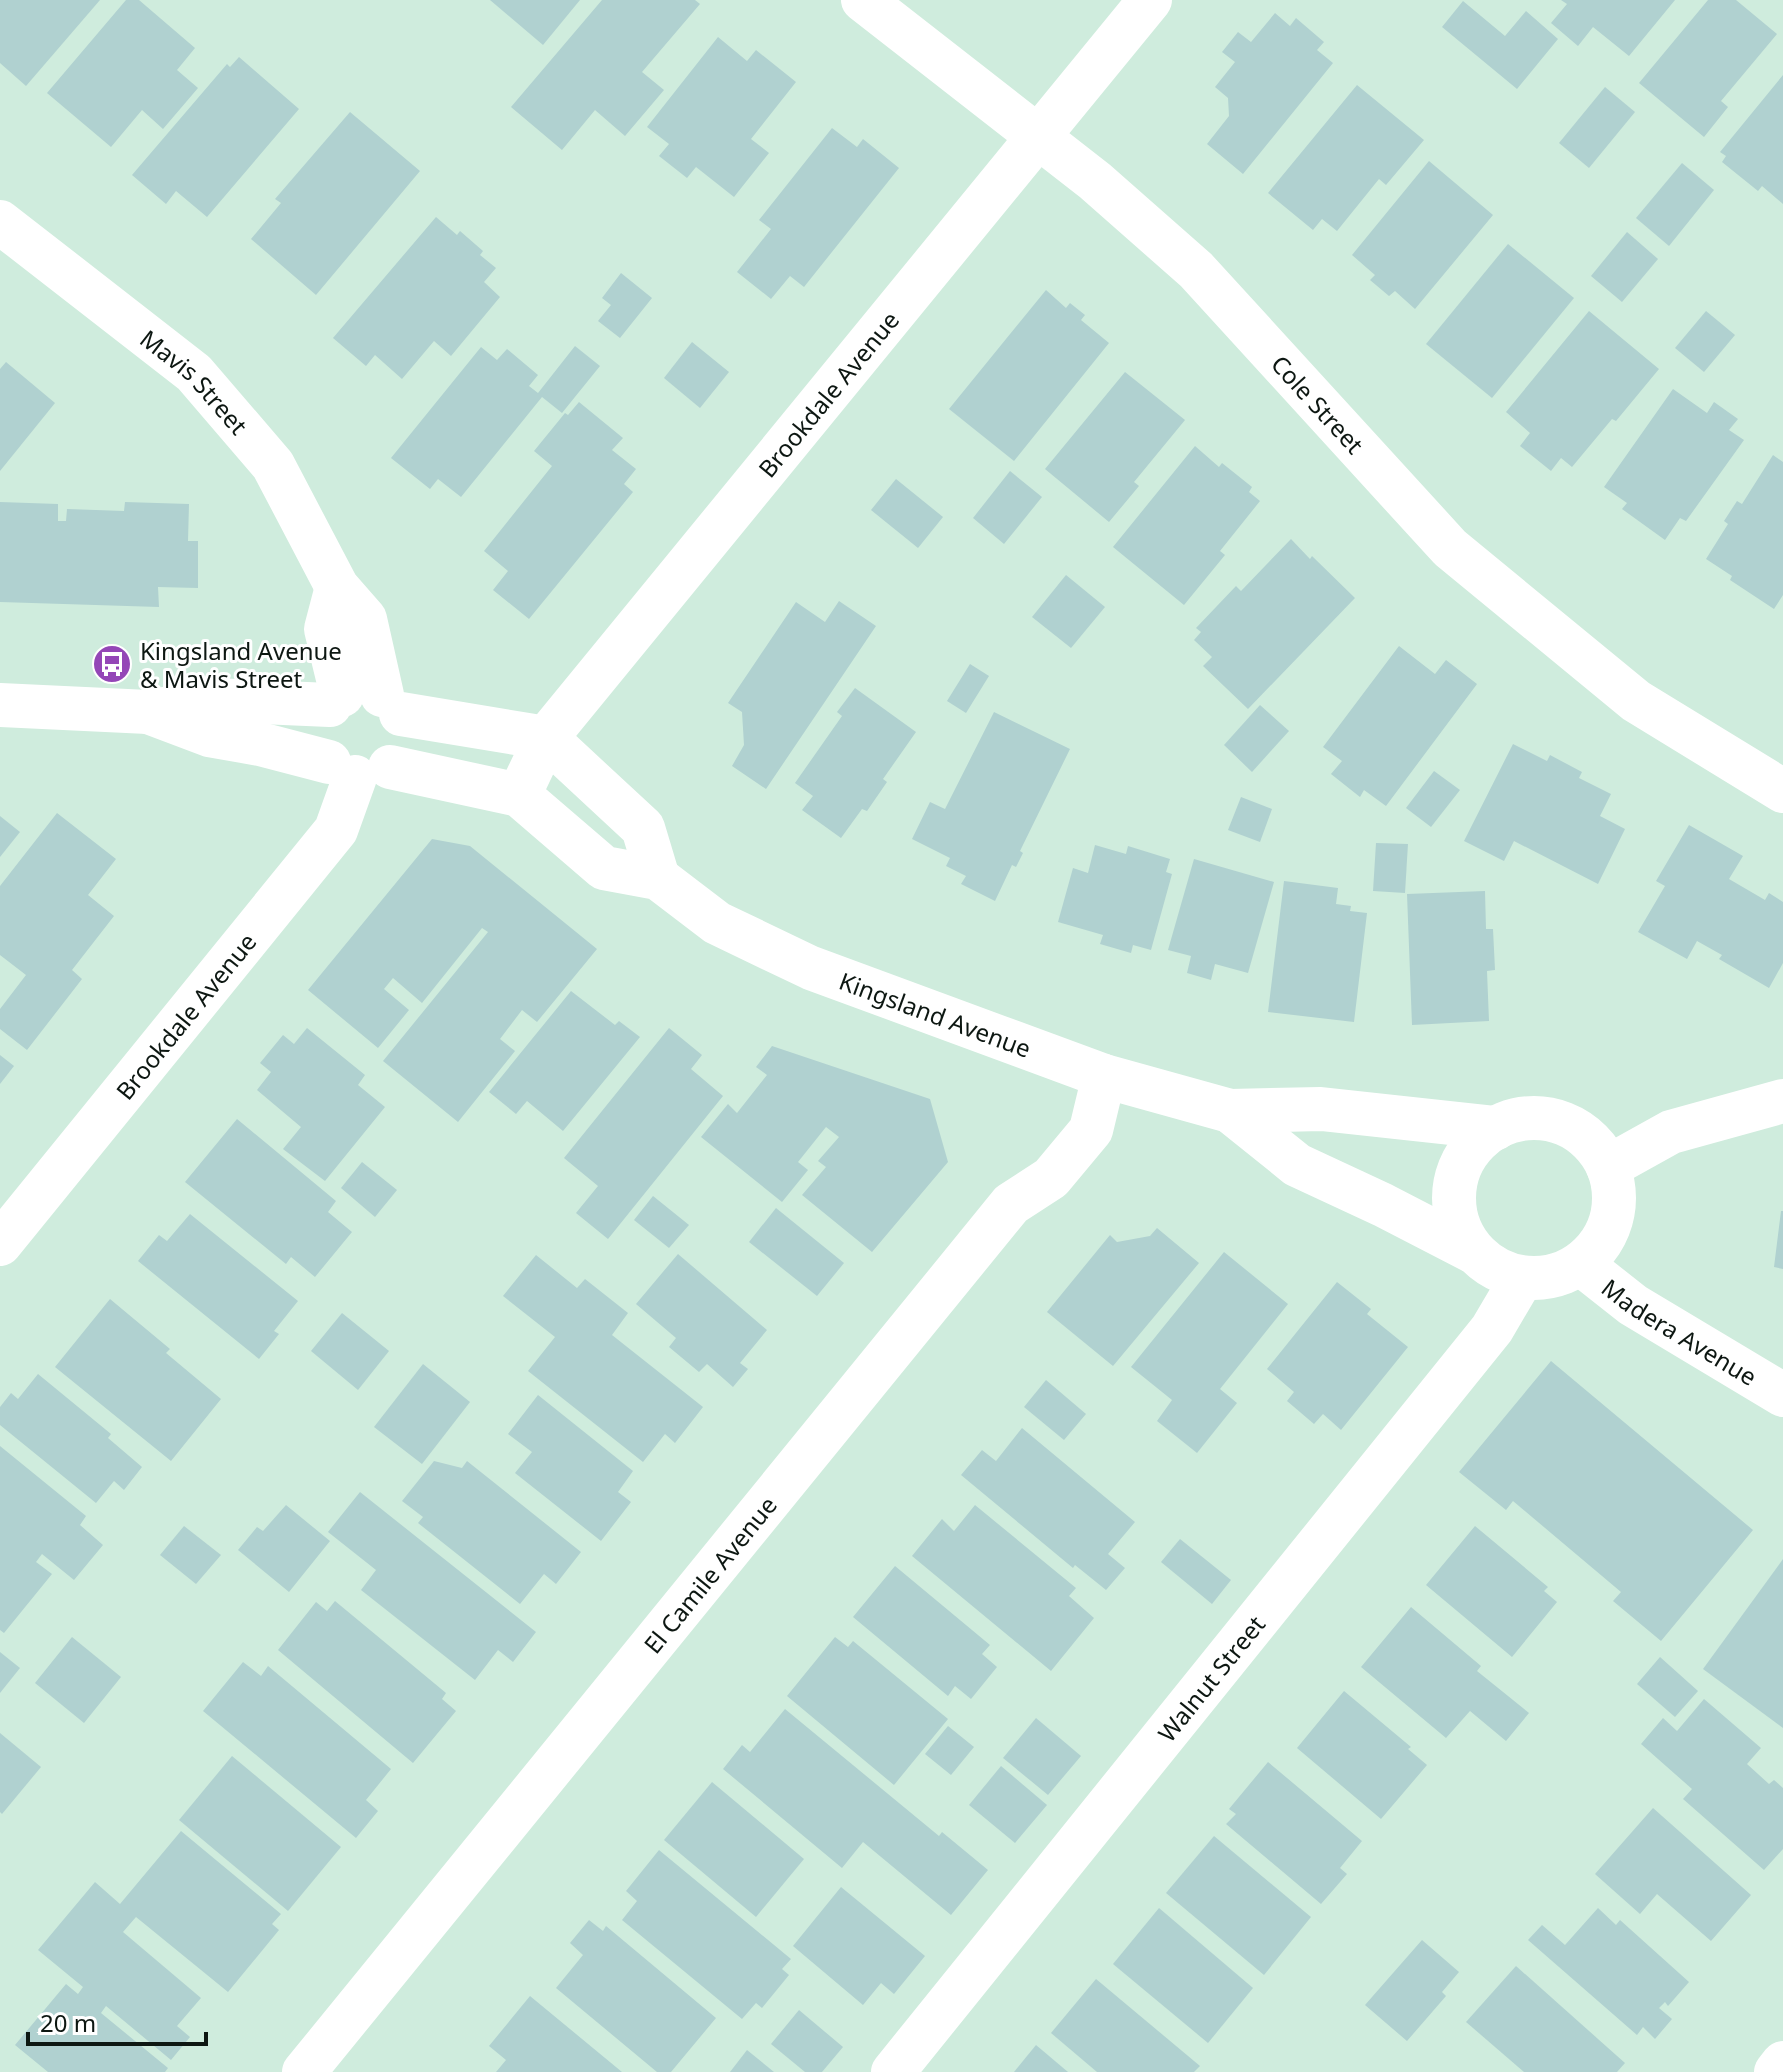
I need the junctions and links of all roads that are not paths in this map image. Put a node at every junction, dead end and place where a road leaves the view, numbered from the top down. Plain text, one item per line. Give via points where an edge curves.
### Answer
1 (863, 0) edge
2 (1150, 0) edge
3 (1038, 139) junction
4 (0, 222) edge
5 (364, 702) junction
6 (0, 705) edge
7 (148, 712) junction
8 (546, 738) junction
9 (358, 769) junction
10 (1783, 791) edge
11 (519, 795) junction
12 (658, 878) junction
13 (1104, 1076) junction
14 (1783, 1101) edge
15 (1230, 1111) junction
16 (1496, 1128) junction
17 (1608, 1167) junction
18 (0, 1244) edge
19 (1472, 1251) junction
20 (1581, 1264) junction
21 (1522, 1278) junction
22 (1783, 1395) edge
23 (1783, 2063) edge
24 (304, 2072) edge
25 (893, 2072) edge
26 (1776, 2072) edge

1 - 3 street, Cole Street
2 - 3 street, Brookdale Avenue
3 - 8 street, Brookdale Avenue
3 - 10 street, Cole Street via 1095,181 1196,270 1450,548 1636,701
4 - 5 street, Mavis Street via 194,373 273,465 337,587 365,619
5 - 7 street, Kingsland Avenue via 211,700
5 - 8 street, Kingsland Avenue
5 - 9 street via 320,723 320,743
5 - 9 street, Brookdale Avenue via 405,733 402,752
6 - 7 street, Kingsland Avenue
7 - 9 street, Kingsland Avenue via 209,735
8 - 11 street, Brookdale Avenue
8 - 12 street via 643,828
9 - 11 street, Kingsland Avenue
9 - 18 street, Brookdale Avenue via 336,830
11 - 12 street, Kingsland Avenue via 604,868
12 - 13 street, Kingsland Avenue via 717,923 811,968
13 - 15 street, Kingsland Avenue
13 - 24 street, El Camile Avenue via 1091,1130 1051,1178 1011,1204
14 - 17 street via 1671,1132
15 - 16 street, Kingsland Avenue via 1321,1109
15 - 19 street, Kingsland Avenue via 1297,1165
16 - 17 street via 1517,1119 1560,1122 1596,1147
16 - 19 street via 1474,1145 1459,1170 1454,1198 1458,1226
17 - 20 street via 1614,1202 1604,1236
19 - 21 street via 1495,1268
20 - 21 street via 1553,1276
20 - 22 street, Madera Avenue via 1633,1305
21 - 25 street, Walnut Street via 1492,1329
23 - 26 street

